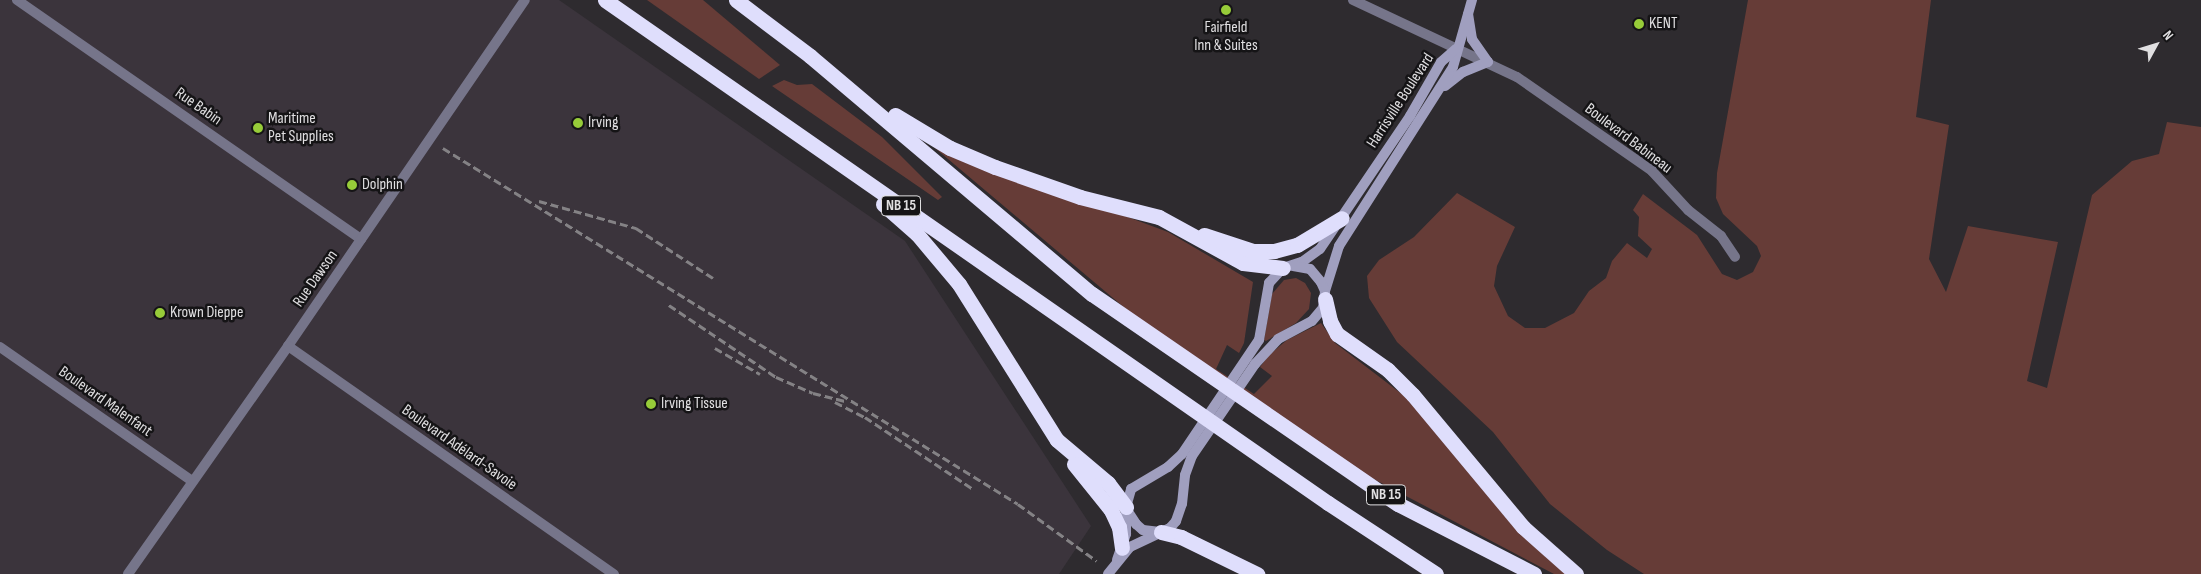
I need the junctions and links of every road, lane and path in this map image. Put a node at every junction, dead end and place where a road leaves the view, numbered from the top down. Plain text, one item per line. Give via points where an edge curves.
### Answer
1 (17, 0) edge
2 (525, 0) edge
3 (605, 0) edge
4 (736, 0) edge
5 (1353, 0) edge
6 (1472, 0) edge
7 (1468, 13) junction
8 (1456, 48) junction
9 (810, 56) junction
10 (1488, 62) junction
11 (1439, 92) junction
12 (751, 102) junction
13 (1342, 218) junction
14 (1179, 227) junction
15 (362, 239) junction
16 (1735, 257) dead end
17 (1287, 267) junction
18 (1325, 295) junction
19 (288, 346) junction
20 (0, 348) edge
21 (1251, 361) junction
22 (1057, 440) junction
23 (1188, 453) junction
24 (192, 481) junction
25 (1126, 507) junction
26 (1161, 532) junction
27 (1120, 554) junction
28 (128, 574) edge
29 (614, 574) edge
30 (1108, 574) edge
31 (1257, 574) edge
32 (1436, 574) edge
33 (1534, 574) edge
34 (1576, 574) edge

1 - 15 street, Rue Babin
2 - 15 street, Rue Dawson
3 - 12 highway, NB 15
4 - 9 highway, NB 15
5 - 8 street, Boulevard Babineau
6 - 7 main road
7 - 8 main road
7 - 10 main road via 1472,39
8 - 10 street, Boulevard Babineau
8 - 11 main road, Harrisville Boulevard via 1453,67
8 - 13 main road, Harrisville Boulevard via 1442,62
9 - 14 highway via 897,117 972,158 1080,197 1126,207
9 - 33 highway, NB 15 via 1092,294 1398,504
10 - 11 main road via 1463,72
10 - 16 street, Boulevard Babineau via 1652,171 1688,210 1721,236
11 - 18 main road, Harrisville Boulevard via 1339,246
12 - 22 highway via 889,209 927,245 969,299
12 - 32 highway, NB 15 via 1328,504
13 - 14 highway via 1297,245 1274,251 1253,251
13 - 17 main road, Harrisville Boulevard via 1313,256
14 - 17 highway via 1243,263
15 - 19 street, Rue Dawson
17 - 18 main road via 1310,269
17 - 21 main road, Harrisville Boulevard via 1269,282 1263,328
18 - 21 main road, Harrisville Boulevard via 1318,315 1278,339
18 - 34 highway via 1330,321 1338,334 1388,370 1413,395 1523,527
19 - 24 street, Rue Dawson
19 - 29 street, Boulevard Adélard-Savoie
20 - 24 street, Boulevard Malenfant
21 - 23 main road, Harrisville Boulevard
22 - 25 highway via 1108,483
22 - 27 highway via 1111,510 1119,527
23 - 25 main road via 1131,489
23 - 26 main road via 1180,514 1170,528
24 - 28 street, Rue Dawson
25 - 26 main road via 1136,524 1144,530
25 - 27 main road via 1126,534
26 - 27 main road
26 - 31 highway via 1181,537
27 - 30 main road

